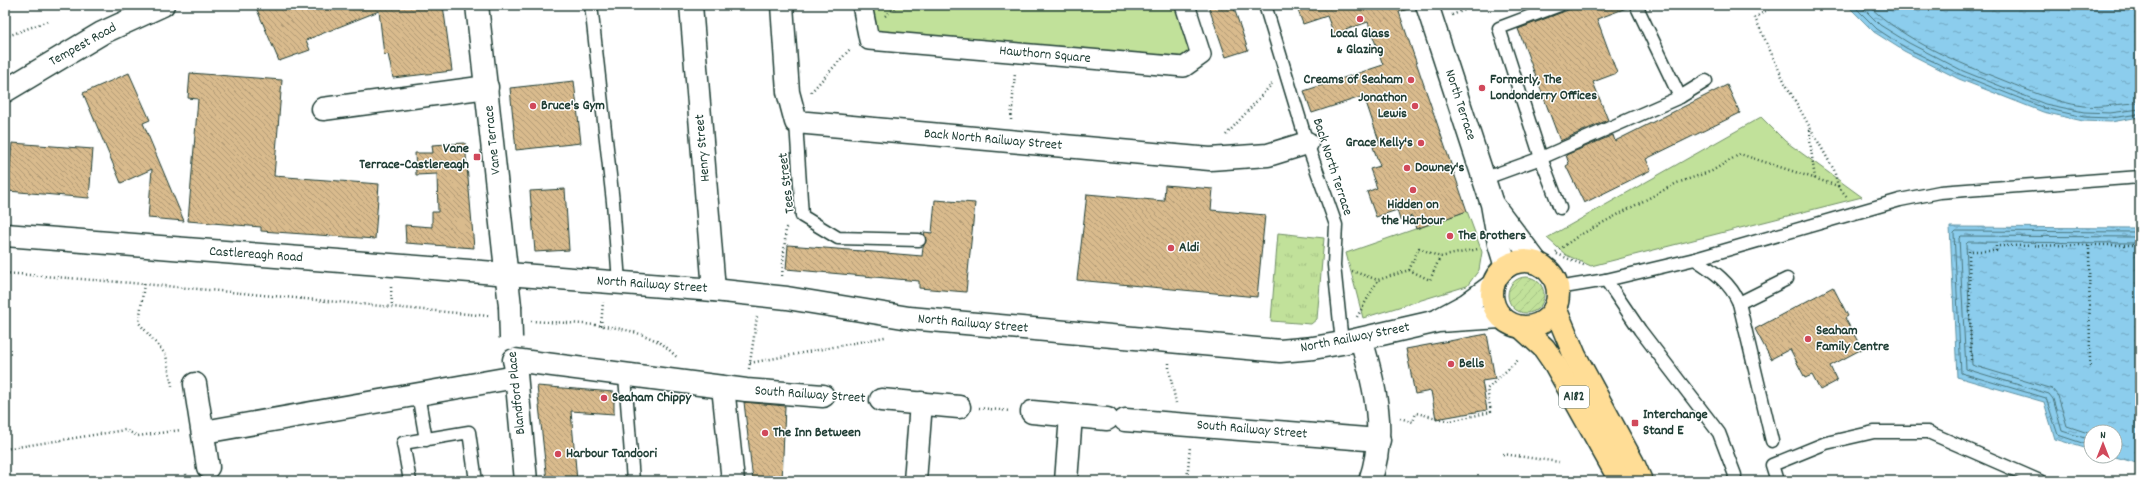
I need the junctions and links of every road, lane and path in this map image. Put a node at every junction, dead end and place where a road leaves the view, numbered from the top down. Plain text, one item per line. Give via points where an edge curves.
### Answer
1 (164, 5) edge
2 (477, 5) edge
3 (591, 5) edge
4 (691, 5) edge
5 (782, 5) edge
6 (862, 5) edge
7 (899, 5) edge
8 (1185, 5) edge
9 (1265, 5) edge
10 (1427, 5) edge
11 (1478, 5) edge
12 (1560, 5) edge
13 (1636, 5) edge
14 (1774, 5) edge
15 (1450, 16) dead end
16 (48, 21) dead end
17 (866, 32) junction
18 (5, 37) edge
19 (1017, 53) junction
20 (1286, 69) junction
21 (1706, 81) dead end
22 (487, 87) junction
23 (5, 91) edge
24 (1680, 97) junction
25 (323, 109) dead end
26 (796, 122) junction
27 (1810, 128) junction
28 (1010, 141) junction
29 (1307, 143) junction
30 (1541, 158) junction
31 (1210, 160) junction
32 (2140, 177) edge
33 (1484, 179) junction
34 (1815, 179) junction
35 (1492, 204) junction
36 (1560, 208) dead end
37 (802, 216) junction
38 (5, 235) edge
39 (918, 240) dead end
40 (1499, 244) junction
41 (2089, 245) junction
42 (2140, 245) edge
43 (1440, 257) junction
44 (1546, 258) junction
45 (1694, 259) junction
46 (1334, 265) junction
47 (1506, 267) junction
48 (1409, 270) junction
49 (5, 273) edge
50 (507, 275) junction
51 (1787, 279) dead end
52 (782, 280) dead end
53 (1378, 280) junction
54 (1606, 280) junction
55 (619, 282) junction
56 (144, 284) junction
57 (1493, 285) junction
58 (391, 286) dead end
59 (714, 290) junction
60 (1557, 298) junction
61 (1739, 303) junction
62 (392, 306) junction
63 (602, 309) dead end
64 (509, 314) junction
65 (758, 316) dead end
66 (1501, 317) junction
67 (1438, 321) junction
68 (601, 326) junction
69 (1521, 327) junction
70 (889, 336) dead end
71 (1352, 341) junction
72 (1170, 358) dead end
73 (679, 359) dead end
74 (1518, 360) dead end
75 (1971, 360) dead end
76 (750, 363) junction
77 (2090, 366) dead end
78 (515, 368) junction
79 (625, 376) junction
80 (195, 384) dead end
81 (723, 387) junction
82 (746, 390) junction
83 (172, 391) dead end
84 (418, 394) junction
85 (823, 396) joint
86 (881, 400) joint
87 (921, 404) junction
88 (959, 407) joint
89 (1032, 412) joint
90 (1071, 416) junction
91 (1395, 416) dead end
92 (178, 422) dead end
93 (1186, 425) junction
94 (203, 429) junction
95 (179, 430) junction
96 (180, 438) dead end
97 (426, 440) junction
98 (1379, 440) junction
99 (1772, 441) dead end
100 (5, 449) edge
101 (1503, 454) dead end
102 (1559, 462) dead end
103 (208, 467) dead end
104 (185, 468) dead end
105 (1618, 479) edge
106 (187, 481) edge
107 (410, 481) edge
108 (476, 481) edge
109 (526, 481) edge
110 (633, 481) edge
111 (733, 481) edge
112 (915, 481) edge
113 (1066, 481) edge
114 (1187, 481) edge
115 (1370, 481) edge
116 (1641, 481) edge
117 (1734, 481) edge
118 (1777, 481) edge
119 (2040, 481) edge

1 - 23 street, Tempest Road via 102,33
2 - 22 street, Vane Terrace
3 - 55 lane via 613,202
4 - 59 street, Henry Street
5 - 26 street via 788,92
6 - 17 street
7 - 17 path
8 - 19 street, Hawthorn Square via 1201,55 1184,67
9 - 20 lane, Back North Terrace
10 - 33 street, North Terrace
11 - 15 path
12 - 30 lane via 1499,28
13 - 24 lane
14 - 27 path via 1755,18 1785,83
16 - 18 path
17 - 19 street, Hawthorn Square via 868,40
17 - 26 path via 808,95
19 - 28 path
20 - 29 lane, Back North Terrace
20 - 31 path via 1216,146
21 - 24 lane
22 - 25 street
22 - 50 street, Vane Terrace
24 - 30 lane
26 - 28 street, Back North Railway Street
26 - 37 lane, Tees Street
27 - 34 path
27 - 34 path via 1834,170 1838,186
28 - 31 street, Back North Railway Street
29 - 31 street, Back North Railway Street via 1268,155
29 - 46 lane, Back North Terrace via 1336,225
30 - 33 lane
30 - 36 lane
32 - 45 lane via 1940,192 1900,200
33 - 35 street, North Terrace
34 - 44 path via 1740,154 1712,171 1677,183 1578,236
35 - 40 street, North Terrace
35 - 44 street, North Terrace
37 - 39 lane, Tees Street via 838,238
37 - 52 path via 786,228
38 - 50 street, Castlereagh Road
40 - 43 path
40 - 47 street, North Terrace
41 - 42 path
41 - 75 path via 1996,246 1996,251 1969,251
41 - 77 path
43 - 48 path via 1419,248
43 - 48 path via 1430,280
44 - 47 main road via 1516,262
44 - 60 main road via 1547,269 1554,278
45 - 54 lane
45 - 61 lane via 1733,289
46 - 53 path
46 - 71 lane, Back North Terrace
47 - 57 main road
48 - 53 path
49 - 56 path
50 - 55 street, North Railway Street
50 - 64 street, Vane Terrace
51 - 61 lane
53 - 71 path
54 - 60 lane
54 - 117 lane via 1640,330 1719,433 1735,475
55 - 59 street, North Railway Street
56 - 62 path
56 - 83 path via 139,323 166,355
57 - 66 main road via 1491,296 1494,308
57 - 67 street, North Railway Street
58 - 62 path
59 - 71 street, North Railway Street via 787,298 909,318 1280,351
60 - 69 main road via 1550,316 1542,323 1532,327
60 - 116 main road, A182 via 1574,356 1634,463
61 - 99 lane
62 - 64 path
63 - 68 path
64 - 68 path
64 - 78 street, Blandford Place, bridge
65 - 76 path
66 - 67 street, North Railway Street
66 - 69 main road via 1510,324
67 - 71 street, North Railway Street
68 - 73 path via 636,333 662,344
69 - 105 main road, A182 via 1544,348 1555,364
70 - 76 path
71 - 98 street via 1374,383
72 - 93 path via 1169,369
74 - 91 path via 1487,389 1491,412 1450,421 1416,413 1413,422
76 - 82 path
78 - 79 street, South Railway Street
78 - 84 street, South Railway Street
78 - 109 street, Blandford Place
79 - 81 street, South Railway Street
79 - 110 lane
80 - 94 street
81 - 82 street, South Railway Street
81 - 111 street
82 - 85 street, South Railway Street
84 - 94 street, South Railway Street
84 - 97 lane
85 - 86 path, South Railway Street
86 - 87 street, South Railway Street
87 - 88 street, South Railway Street
87 - 112 street
88 - 89 path
89 - 90 street, South Railway Street
90 - 93 street, South Railway Street
90 - 113 street
92 - 95 path
93 - 98 street, South Railway Street
93 - 114 path
94 - 95 path
94 - 103 street
95 - 96 path
95 - 100 path via 138,436 125,430
97 - 107 lane via 403,443
97 - 108 lane via 469,432
98 - 115 street
101 - 102 path
104 - 106 path
118 - 119 lane via 1772,465 1826,443 1874,432 1928,432

